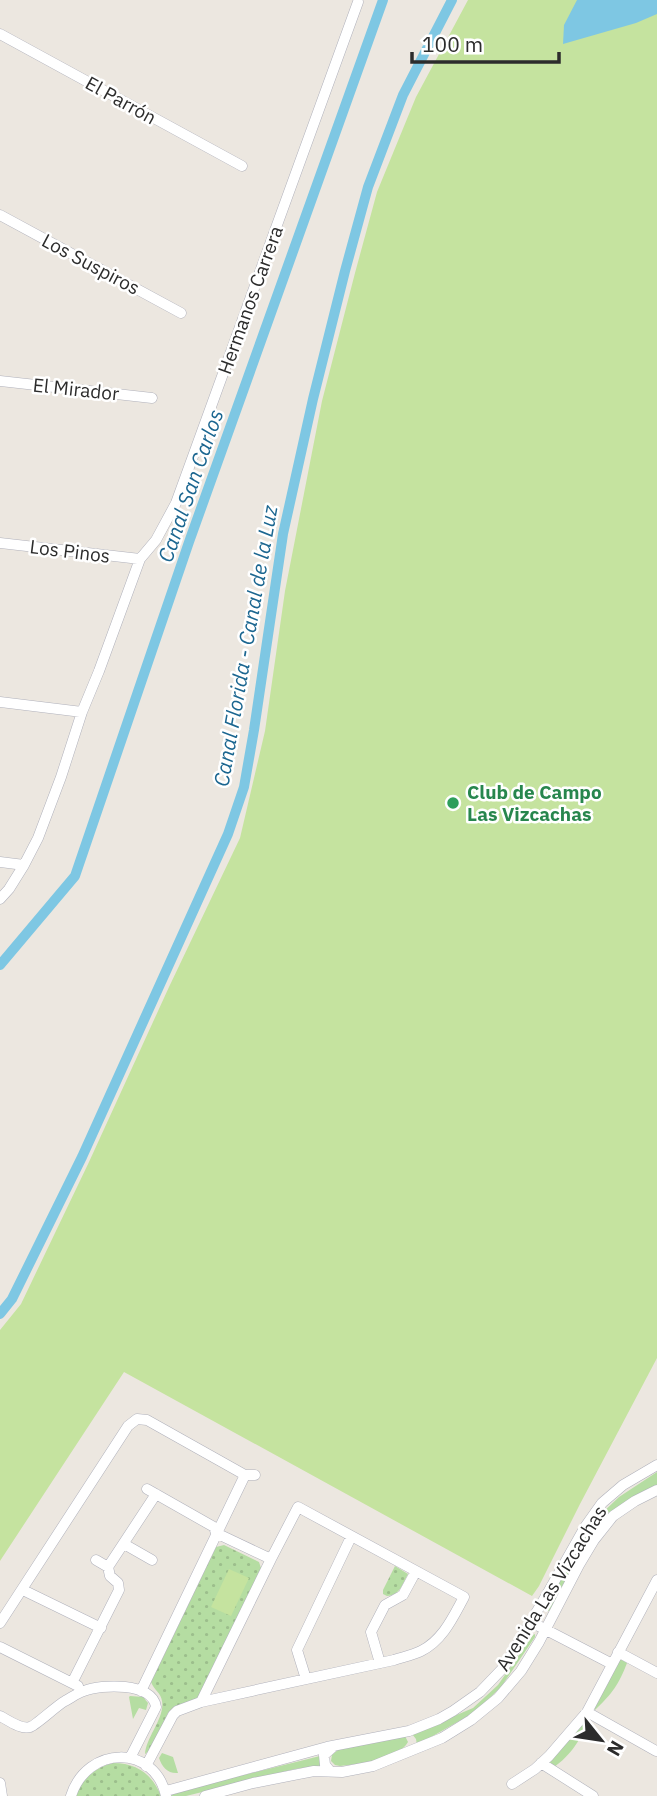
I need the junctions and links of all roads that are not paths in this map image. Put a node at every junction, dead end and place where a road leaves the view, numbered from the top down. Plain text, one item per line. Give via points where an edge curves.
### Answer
1 (358, 2) edge
2 (0, 34) edge
3 (242, 166) dead end
4 (0, 215) edge
5 (181, 313) dead end
6 (0, 381) edge
7 (152, 398) dead end
8 (0, 543) edge
9 (140, 559) junction
10 (0, 702) edge
11 (82, 712) junction
12 (0, 862) edge
13 (24, 865) junction
14 (0, 899) edge
15 (657, 1465) edge
16 (657, 1490) edge
17 (216, 1533) junction
18 (351, 1537) junction
19 (124, 1544) junction
20 (271, 1559) junction
21 (96, 1560) dead end
22 (152, 1560) dead end
23 (108, 1567) junction
24 (416, 1571) junction
25 (657, 1580) edge
26 (23, 1590) junction
27 (654, 1594) edge
28 (531, 1622) junction
29 (0, 1623) edge
30 (101, 1628) junction
31 (545, 1630) junction
32 (0, 1647) edge
33 (618, 1652) junction
34 (380, 1663) junction
35 (612, 1664) junction
36 (657, 1673) edge
37 (306, 1679) junction
38 (72, 1683) junction
39 (86, 1690) junction
40 (141, 1691) junction
41 (201, 1702) junction
42 (587, 1712) junction
43 (0, 1716) edge
44 (409, 1731) junction
45 (337, 1745) junction
46 (411, 1751) junction
47 (656, 1751) edge
48 (130, 1758) junction
49 (541, 1763) junction
50 (146, 1766) junction
51 (330, 1771) junction
52 (0, 1783) edge
53 (512, 1784) dead end
54 (166, 1794) edge
55 (2, 1796) edge
56 (71, 1796) edge
57 (205, 1796) edge
58 (593, 1796) edge

1 - 9 street, Hermanos Carrera via 176,503
2 - 3 street, El Parrón
4 - 5 street, Los Suspiros
6 - 7 street, El Mirador
8 - 9 street, Los Pinos
9 - 11 street, Hermanos Carrera
10 - 11 street
11 - 13 street, Hermanos Carrera via 38,838
12 - 13 street
13 - 14 street, Hermanos Carrera
15 - 28 street, Avenida Las Vizcachas via 602,1503
16 - 31 street, Avenida Las Vizcachas via 613,1517 594,1540
17 - 19 street via 215,1527 151,1492
17 - 20 street
17 - 26 street via 250,1475 147,1420 137,1419 128,1426
17 - 40 street
18 - 20 street via 298,1507
18 - 24 street
18 - 37 street via 298,1650
19 - 22 street
19 - 23 street
20 - 41 street
21 - 23 street
23 - 30 street via 119,1590
24 - 34 street via 403,1595 385,1605 370,1632
24 - 34 street via 464,1597 433,1644
25 - 27 street
26 - 29 street
26 - 30 street
27 - 33 street
28 - 31 street
28 - 44 street, Avenida Las Vizcachas via 504,1667 480,1692 446,1716
30 - 38 street
31 - 35 street
31 - 46 street, Avenida Las Vizcachas via 521,1671 491,1704 457,1730
32 - 38 street
33 - 35 street
33 - 36 street
34 - 37 street
35 - 42 street
37 - 41 street
38 - 39 street
39 - 40 street via 130,1687
39 - 43 street via 32,1727
40 - 48 street via 151,1695 156,1707
41 - 50 street via 173,1715
42 - 47 street
42 - 49 street
44 - 45 street, Avenida Las Vizcachas
44 - 46 street via 416,1739
45 - 51 street via 324,1755
45 - 54 street, Avenida Las Vizcachas
46 - 51 street, Avenida Las Vizcachas via 373,1766
48 - 50 street
48 - 56 street via 100,1761 86,1770
49 - 53 street
49 - 58 street
50 - 54 street via 159,1778
51 - 57 street, Avenida Las Vizcachas
52 - 55 street

